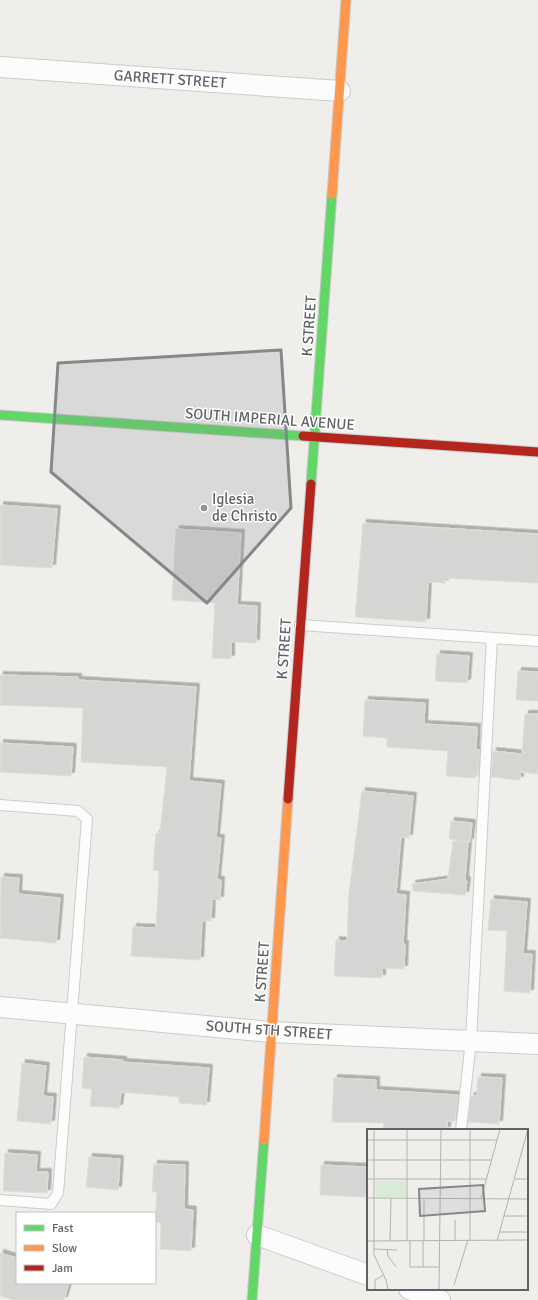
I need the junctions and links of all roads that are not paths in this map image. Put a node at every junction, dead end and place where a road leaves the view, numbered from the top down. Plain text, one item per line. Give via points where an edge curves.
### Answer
1 (346, 0) edge
2 (0, 67) edge
3 (340, 92) junction
4 (0, 415) edge
5 (314, 436) junction
6 (538, 452) edge
7 (300, 625) junction
8 (492, 638) junction
9 (538, 641) edge
10 (0, 805) edge
11 (0, 1007) edge
12 (72, 1013) junction
13 (271, 1032) junction
14 (471, 1041) junction
15 (538, 1044) edge
16 (462, 1129) edge
17 (0, 1200) edge
18 (257, 1235) junction
19 (367, 1275) edge
20 (412, 1290) edge
21 (445, 1290) edge
22 (252, 1300) edge
23 (440, 1300) edge
24 (444, 1300) edge

1 - 3 street, K STREET
2 - 3 street, GARRETT STREET
3 - 5 street, K STREET
4 - 5 street, SOUTH IMPERIAL AVENUE
5 - 6 street, SOUTH IMPERIAL AVENUE
5 - 7 street, K STREET
7 - 8 lane
7 - 13 street, K STREET
8 - 9 lane
8 - 14 lane
10 - 12 lane via 78,811 87,819
11 - 12 street, SOUTH 5TH STREET
12 - 13 street, SOUTH 5TH STREET
12 - 17 lane via 58,1192 51,1204
13 - 14 street, SOUTH 5TH STREET
13 - 18 street, K STREET
14 - 15 street, SOUTH 5TH STREET
14 - 16 lane
18 - 19 street
18 - 22 street, K STREET
20 - 23 street
21 - 24 lane

